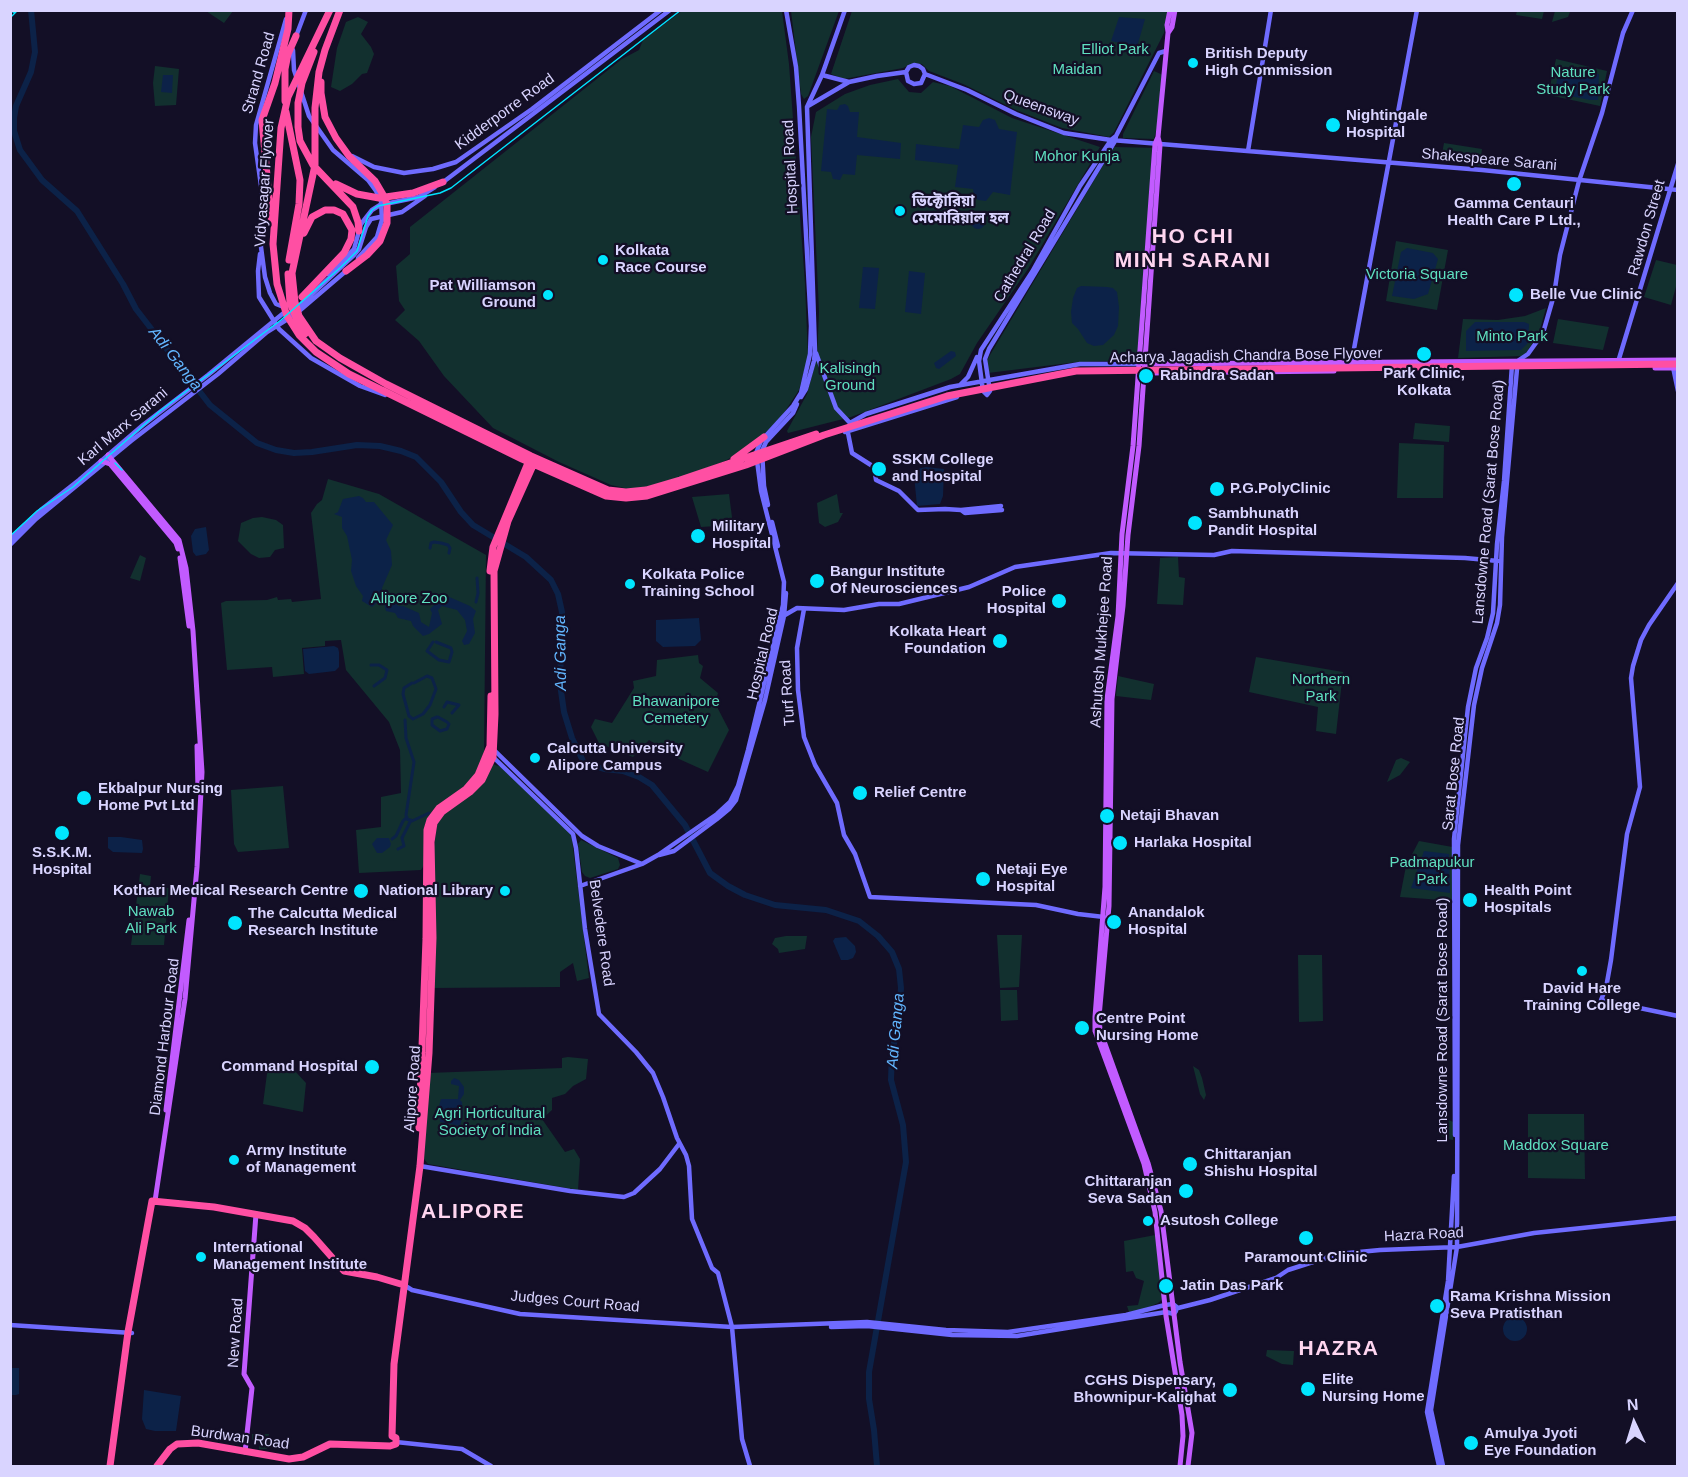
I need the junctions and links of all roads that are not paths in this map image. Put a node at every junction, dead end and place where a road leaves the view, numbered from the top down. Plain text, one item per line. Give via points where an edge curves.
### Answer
1 (289, 10) edge
2 (306, 10) edge
3 (330, 10) edge
4 (340, 10) edge
5 (661, 10) edge
6 (670, 10) edge
7 (786, 10) edge
8 (845, 10) edge
9 (1170, 10) edge
10 (1175, 10) edge
11 (1271, 10) edge
12 (1417, 10) edge
13 (1633, 10) edge
14 (325, 21) junction
15 (1168, 33) junction
16 (296, 36) junction
17 (325, 50) junction
18 (1166, 51) junction
19 (906, 72) junction
20 (925, 74) junction
21 (822, 75) junction
22 (849, 82) junction
23 (807, 107) junction
24 (799, 108) junction
25 (1114, 139) junction
26 (1157, 144) junction
27 (1248, 151) junction
28 (346, 152) junction
29 (1388, 162) junction
30 (1677, 164) edge
31 (323, 176) junction
32 (1579, 181) junction
33 (440, 184) junction
34 (1670, 189) junction
35 (1677, 190) edge
36 (367, 220) junction
37 (359, 231) junction
38 (273, 244) junction
39 (261, 247) junction
40 (297, 249) junction
41 (345, 271) junction
42 (272, 297) junction
43 (302, 297) junction
44 (263, 303) junction
45 (290, 308) junction
46 (274, 320) junction
47 (277, 326) junction
48 (815, 351) junction
49 (979, 354) junction
50 (1515, 360) junction
51 (1619, 360) junction
52 (1352, 361) junction
53 (1676, 363) edge
54 (1141, 364) junction
55 (1617, 368) junction
56 (1515, 369) junction
57 (1351, 371) junction
58 (1141, 373) junction
59 (218, 374) junction
60 (208, 375) junction
61 (989, 379) junction
62 (982, 381) junction
63 (960, 385) junction
64 (384, 387) junction
65 (1677, 390) edge
66 (987, 392) junction
67 (416, 402) junction
68 (873, 417) junction
69 (850, 427) junction
70 (764, 437) junction
71 (108, 455) junction
72 (759, 456) junction
73 (532, 460) junction
74 (101, 461) junction
75 (730, 463) junction
76 (681, 483) junction
77 (1001, 508) dead end
78 (10, 539) edge
79 (10, 544) edge
80 (1124, 554) junction
81 (1498, 561) junction
82 (1677, 583) edge
83 (785, 599) junction
84 (797, 608) junction
85 (804, 609) junction
86 (782, 615) junction
87 (492, 752) junction
88 (573, 830) junction
89 (582, 836) junction
90 (575, 842) junction
91 (658, 855) junction
92 (642, 864) junction
93 (580, 886) junction
94 (1104, 917) junction
95 (1677, 1016) edge
96 (1097, 1030) junction
97 (681, 1145) junction
98 (420, 1163) junction
99 (154, 1201) junction
100 (256, 1214) junction
101 (1677, 1218) edge
102 (1454, 1247) junction
103 (377, 1277) junction
104 (405, 1277) junction
105 (404, 1285) junction
106 (1165, 1305) junction
107 (1175, 1306) junction
108 (1166, 1312) junction
109 (1174, 1314) junction
110 (867, 1324) junction
111 (10, 1325) edge
112 (732, 1328) junction
113 (913, 1328) junction
114 (130, 1332) junction
115 (394, 1439) junction
116 (244, 1452) junction
117 (111, 1467) edge
118 (157, 1467) edge
119 (490, 1467) edge
120 (750, 1467) edge
121 (1180, 1467) edge
122 (1188, 1467) edge
123 (1441, 1467) edge

1 - 38 highway via 275,83 262,120
1 - 39 main road, Strand Road via 256,125 262,194
2 - 16 main road, Strand Road
3 - 14 highway, Vidyasagar Flyover
4 - 17 highway, Vidyasagar Flyover
5 - 28 main road, Kidderporre Road via 456,162 416,172 383,170
6 - 33 main road
7 - 24 main road, Hospital Road
8 - 21 main road
9 - 15 main road, Ashutosh Mukhejee Road
10 - 15 main road
11 - 27 main road
12 - 29 main road
13 - 32 main road
14 - 31 highway via 302,83 297,114 300,141
14 - 38 highway, Vidyasagar Flyover via 284,113
15 - 18 main road, Ashutosh Mukhejee Road
16 - 41 main road, Strand Road via 294,70 309,116 333,150 368,180 381,201 382,220 376,237
16 - 64 highway via 288,54 284,88 300,180 288,267 290,303 300,327 321,351
17 - 28 highway via 321,93 325,117
17 - 40 highway, Vidyasagar Flyover via 316,93 315,165
18 - 25 main road, Cathedral Road via 1161,51 1155,60
18 - 26 main road, Ashutosh Mukhejee Road
19 - 20 main road via 914,65 924,69
19 - 20 main road via 908,81 914,84 921,83
19 - 22 main road
20 - 25 main road, Queensway via 1064,133
21 - 22 main road
21 - 23 main road
22 - 23 main road
23 - 24 main road
23 - 48 main road, Hospital Road
24 - 70 main road, Hospital Road via 810,354 801,393
25 - 26 main road, Queensway
25 - 49 main road, Cathedral Road via 1080,186 1032,272
25 - 61 main road, Cathedral Road via 989,349 985,359
26 - 27 main road, Shakespeare Sarani
26 - 54 main road, Ashutosh Mukhejee Road
27 - 29 main road, Shakespeare Sarani
28 - 41 highway via 380,188 387,217 374,249
29 - 32 main road, Shakespeare Sarani
29 - 52 main road
30 - 34 main road, Rawdon Street
31 - 33 highway via 357,194 379,198
31 - 37 highway via 349,201
32 - 34 main road, Shakespeare Sarani
32 - 50 main road via 1544,333 1528,354
33 - 36 main road via 402,212
33 - 36 main road via 419,197 380,205
34 - 35 main road, Shakespeare Sarani
34 - 51 main road, Rawdon Street
36 - 37 main road, Karl Marx Sarani
36 - 47 main road via 354,255
37 - 43 main road, Karl Marx Sarani via 349,255
38 - 64 highway, Vidyasagar Flyover via 282,305 299,335 333,365
39 - 42 main road, Strand Road
39 - 44 main road via 258,271 259,297
40 - 43 highway via 312,217 318,213 334,210 343,214 352,230 344,253
40 - 64 highway, Vidyasagar Flyover via 292,279 300,316 316,341
41 - 47 main road, Strand Road
42 - 44 main road
42 - 45 main road via 280,307
43 - 45 main road, Karl Marx Sarani
44 - 46 main road
45 - 46 main road, Karl Marx Sarani
46 - 47 main road
46 - 60 main road, Karl Marx Sarani
47 - 59 main road
47 - 67 main road via 300,350 333,372 360,386
48 - 69 main road, Hospital Road via 836,408
48 - 72 main road, Hospital Road via 806,389 793,413 766,442
49 - 62 main road
49 - 63 main road, Cathedral Road
50 - 51 main road
50 - 52 main road
50 - 56 main road, Lansdowne Road (Sarat Bose Road)
51 - 53 main road
51 - 55 main road, Rawdon Street
52 - 54 main road
52 - 57 main road
53 - 55 main road
53 - 65 main road
53 - 68 highway, Acharya Jagadish Chandra Bose Flyover via 1076,371 956,393
53 - 68 highway, Acharya Jagadish Chandra Bose Flyover via 1074,368 958,388
54 - 58 main road, Ashutosh Mukhejee Road
54 - 61 main road via 1080,364
55 - 56 main road
56 - 57 main road
56 - 81 main road, Lansdowne Road (Sarat Bose Road)
57 - 58 main road
58 - 66 main road via 1078,374
58 - 80 main road, Ashutosh Mukhejee Road via 1139,446
59 - 60 main road
59 - 79 main road via 131,441
60 - 71 main road, Karl Marx Sarani
61 - 62 main road
61 - 66 main road, Cathedral Road
62 - 63 main road
62 - 66 main road
63 - 69 main road via 866,414
64 - 67 highway, Vidyasagar Flyover
66 - 69 main road
67 - 73 highway, Vidyasagar Flyover
68 - 69 highway, Acharya Jagadish Chandra Bose Flyover
69 - 72 highway
69 - 72 highway, Acharya Jagadish Chandra Bose Flyover
69 - 77 main road, Hospital Road via 852,453 874,467 876,480 899,491 918,510 965,513
70 - 72 main road, Hospital Road via 757,446
70 - 75 highway
71 - 74 main road, Karl Marx Sarani
71 - 99 main road, Diamond Harbour Road via 179,540 192,620 202,772 185,999
72 - 75 highway
72 - 76 highway
72 - 83 main road, Hospital Road via 786,581
73 - 76 highway, Vidyasagar Flyover via 608,490 626,492
73 - 87 highway via 496,549
74 - 78 main road, Karl Marx Sarani
74 - 99 main road, Diamond Harbour Road via 111,464 176,543 195,680 198,783 191,903
75 - 76 highway
80 - 81 main road via 1214,555 1232,551
80 - 85 main road via 1015,567 969,586 899,604 844,610
80 - 94 main road, Ashutosh Mukhejee Road via 1107,699
80 - 96 main road, Ashutosh Mukhejee Road via 1123,606 1111,709 1109,906
81 - 102 main road, Lansdowne Road (Sarat Bose Road) via 1493,613 1467,715 1454,839
82 - 95 main road via 1641,640 1633,666 1640,787 1627,834 1611,960 1601,1000
83 - 84 main road
83 - 86 main road, Hospital Road
84 - 85 main road
84 - 86 main road
85 - 94 main road, Turf Road via 797,648 801,725 808,751 837,803 844,835 870,897 1036,905
86 - 91 main road via 738,786 730,802
86 - 91 main road, Hospital Road via 760,718 736,800 701,831 666,854
87 - 88 main road
87 - 98 highway, Alipore Road via 482,780 434,823 432,994
88 - 89 main road
88 - 90 main road, Belvedere Road
89 - 90 main road
89 - 92 main road
90 - 93 main road, Belvedere Road
91 - 92 main road
92 - 93 main road
93 - 97 main road, Belvedere Road via 599,1014 653,1073
94 - 96 main road, Ashutosh Mukhejee Road
96 - 106 main road via 1149,1180
96 - 107 main road via 1153,1179
97 - 98 main road via 634,1194 624,1197 551,1188
97 - 112 main road, Belvedere Road via 689,1166 692,1219 712,1268 718,1273
98 - 104 highway, Alipore Road
99 - 100 highway, Judges Court Road
99 - 114 highway, Diamond Harbour Road
100 - 103 highway, Judges Court Road via 293,1221 315,1237 344,1271
100 - 116 main road, New Road via 244,1374 252,1388
101 - 102 main road, Hazra Road via 1534,1233
102 - 107 main road, Hazra Road via 1338,1254 1259,1284
102 - 123 main road, Lansdowne Road (Sarat Bose Road) via 1431,1410
102 - 123 main road, Lansdowne Road (Sarat Bose Road) via 1427,1412
103 - 104 highway
103 - 105 highway, Judges Court Road
104 - 105 highway, Alipore Road
105 - 112 main road, Judges Court Road via 520,1314
105 - 115 highway, Alipore Road via 394,1364
106 - 107 main road, Hazra Road
106 - 108 main road
106 - 113 main road via 1126,1315 1008,1332
107 - 109 main road
108 - 109 main road
108 - 113 main road via 1017,1336 952,1335
108 - 121 main road via 1182,1415
109 - 122 main road via 1192,1433
110 - 112 main road
110 - 112 main road
110 - 113 main road
111 - 114 main road
112 - 120 main road, Belvedere Road via 742,1439
114 - 117 highway, Diamond Harbour Road
115 - 116 highway, Burdwan Road via 394,1445 330,1444 289,1459
115 - 119 main road via 462,1449
116 - 118 highway, Burdwan Road via 198,1443 177,1444

